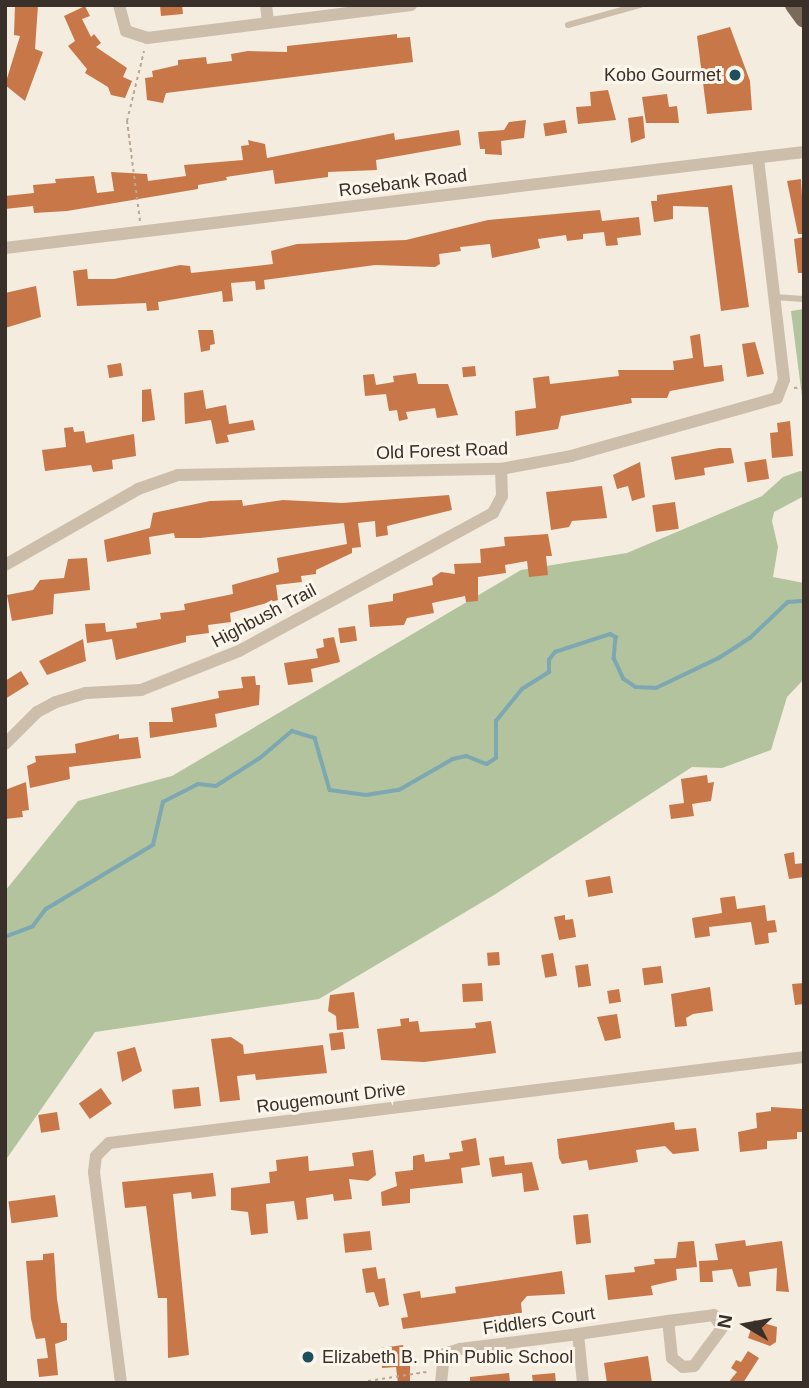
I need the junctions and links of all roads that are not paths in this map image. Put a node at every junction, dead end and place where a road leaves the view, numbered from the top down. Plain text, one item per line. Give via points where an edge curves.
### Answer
1 (119, 5) edge
2 (266, 5) edge
3 (411, 5) edge
4 (598, 5) edge
5 (640, 5) edge
6 (794, 5) edge
7 (603, 15) junction
8 (804, 19) edge
9 (268, 22) junction
10 (568, 25) dead end
11 (804, 152) edge
12 (758, 159) junction
13 (5, 248) edge
14 (774, 296) junction
15 (804, 299) edge
16 (500, 469) junction
17 (5, 565) edge
18 (5, 744) edge
19 (804, 1057) edge
20 (668, 1321) junction
21 (578, 1334) junction
22 (121, 1383) edge
23 (441, 1383) edge
24 (583, 1383) edge

1 - 9 street via 125,31 147,38
2 - 9 street
3 - 9 street
4 - 7 lane
5 - 7 lane
6 - 8 main road
7 - 10 lane
11 - 12 street, Rosebank Road
12 - 13 street, Rosebank Road
12 - 14 street, Old Forest Road
14 - 15 lane
14 - 16 street, Old Forest Road via 784,380 777,398 571,456
16 - 17 street, Old Forest Road via 178,475 138,489
16 - 18 street, Highbush Trail via 502,496 493,513 239,652 141,690 86,692 57,702 37,712
19 - 22 street, Rougemount Drive via 108,1143 96,1156 94,1172
20 - 20 street, Fiddlers Court via 672,1358 683,1367 694,1366 722,1328 714,1315
20 - 21 street, Fiddlers Court
21 - 23 street, Fiddlers Court via 444,1354
21 - 24 street

